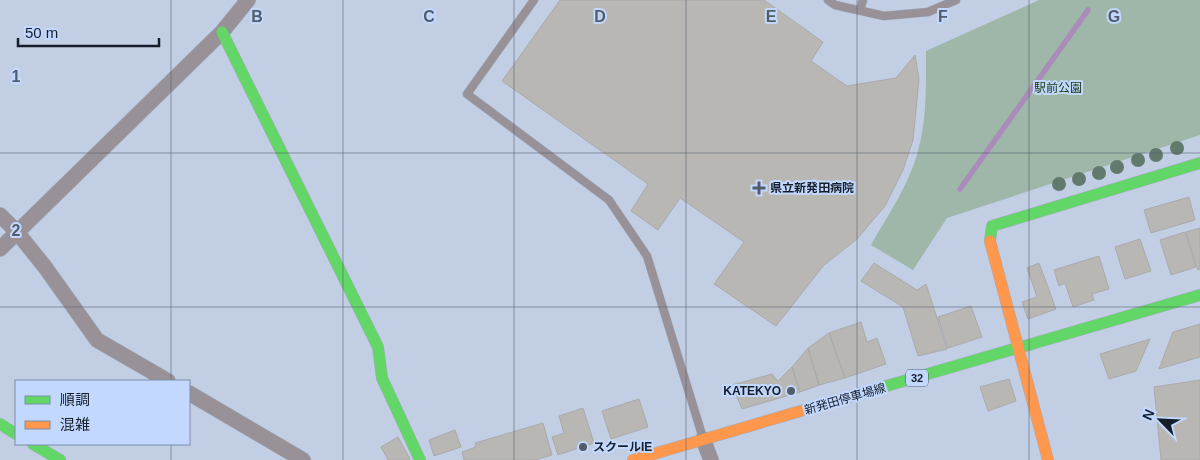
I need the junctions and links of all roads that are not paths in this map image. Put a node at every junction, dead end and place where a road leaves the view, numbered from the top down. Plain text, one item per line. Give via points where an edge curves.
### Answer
1 (248, 0) edge
2 (534, 0) edge
3 (828, 0) edge
4 (863, 0) edge
5 (956, 0) edge
6 (860, 10) junction
7 (222, 32) junction
8 (1200, 163) edge
9 (0, 215) edge
10 (16, 230) junction
11 (0, 249) edge
12 (1200, 295) edge
13 (1017, 350) junction
14 (166, 380) edge
15 (190, 394) edge
16 (0, 424) edge
17 (15, 433) edge
18 (703, 440) junction
19 (35, 445) edge
20 (60, 460) edge
21 (303, 460) edge
22 (420, 460) edge
23 (633, 460) edge
24 (711, 460) edge
25 (1048, 460) edge

1 - 7 street
2 - 18 lane via 467,94 609,200 647,256
3 - 6 lane via 835,5
4 - 6 lane
5 - 6 lane via 928,12 884,16
7 - 10 street
7 - 22 main road via 378,347 382,378
8 - 13 main road via 992,226 988,238
9 - 10 street
10 - 11 street
10 - 14 street via 97,340
12 - 13 main road, 新発田停車場線 / 32
13 - 18 main road, 新発田停車場線 / 32
13 - 25 main road
15 - 21 street
16 - 17 main road
18 - 23 main road, 新発田停車場線 / 32
18 - 24 street
19 - 20 main road

